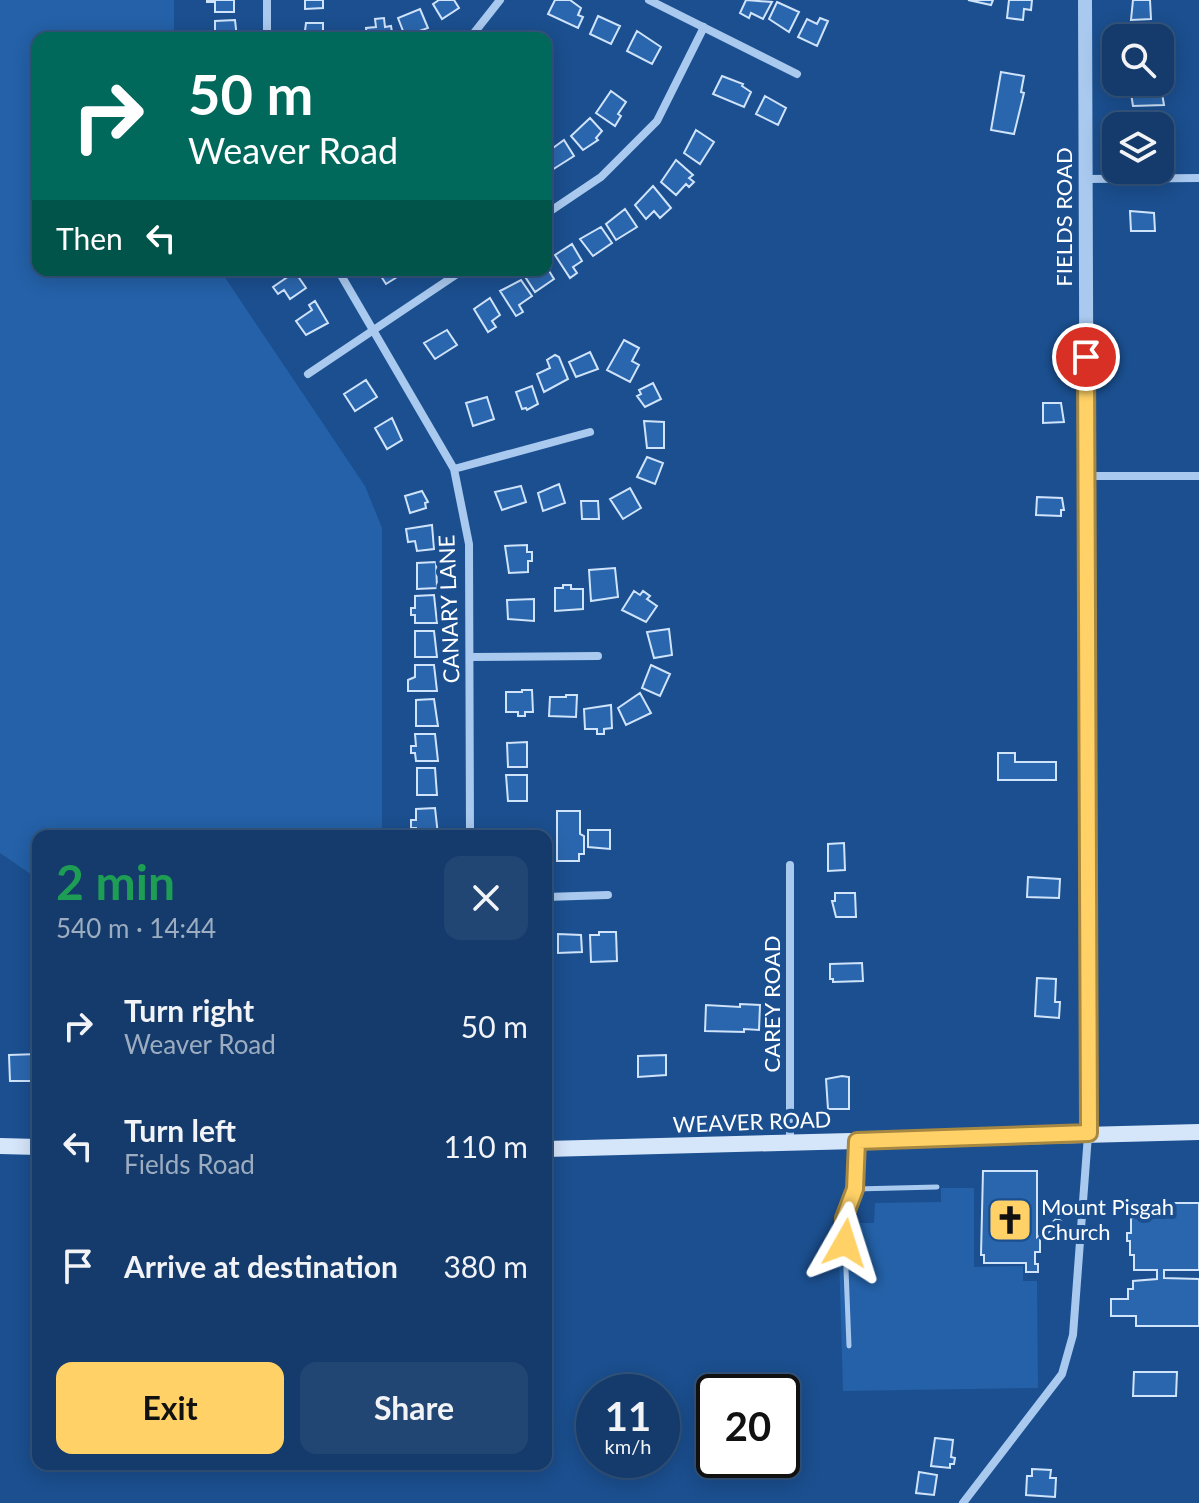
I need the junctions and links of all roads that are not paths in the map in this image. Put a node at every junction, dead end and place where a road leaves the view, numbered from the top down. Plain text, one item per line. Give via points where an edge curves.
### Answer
1 (267, 0) edge
2 (500, 0) edge
3 (649, 0) edge
4 (1085, 0) edge
5 (704, 27) junction
6 (267, 32) edge
7 (475, 32) edge
8 (797, 74) dead end
9 (1199, 178) edge
10 (1086, 179) junction
11 (552, 210) edge
12 (342, 276) edge
13 (454, 276) edge
14 (375, 330) junction
15 (308, 374) dead end
16 (590, 432) dead end
17 (454, 469) junction
18 (1087, 476) junction
19 (1199, 476) edge
20 (598, 656) dead end
21 (470, 657) junction
22 (470, 830) edge
23 (790, 865) dead end
24 (608, 895) dead end
25 (552, 897) edge
26 (1199, 1132) edge
27 (1089, 1133) junction
28 (857, 1141) junction
29 (790, 1143) junction
30 (0, 1146) edge
31 (32, 1147) edge
32 (552, 1149) edge
33 (937, 1187) dead end
34 (855, 1189) junction
35 (849, 1346) dead end
36 (963, 1503) edge

1 - 6 street
2 - 7 street
3 - 5 street
4 - 10 street, FIELDS ROAD
5 - 8 street
5 - 11 street via 657,121 601,177
9 - 10 street
10 - 18 street, FIELDS ROAD
12 - 14 street, CANARY LANE
13 - 14 street
14 - 15 street
14 - 17 street, CANARY LANE
16 - 17 street
17 - 21 street, CANARY LANE via 469,544
18 - 19 street
18 - 27 street, FIELDS ROAD
20 - 21 street
21 - 22 street, CANARY LANE
23 - 29 street, CAREY ROAD
24 - 25 street
26 - 27 main road, WEAVER ROAD
27 - 28 main road, WEAVER ROAD
27 - 36 street, FIELDS ROAD via 1073,1335 1062,1374
28 - 29 main road, WEAVER ROAD
28 - 34 lane
29 - 32 main road, WEAVER ROAD
30 - 31 main road
33 - 34 lane
34 - 35 lane via 844,1218

